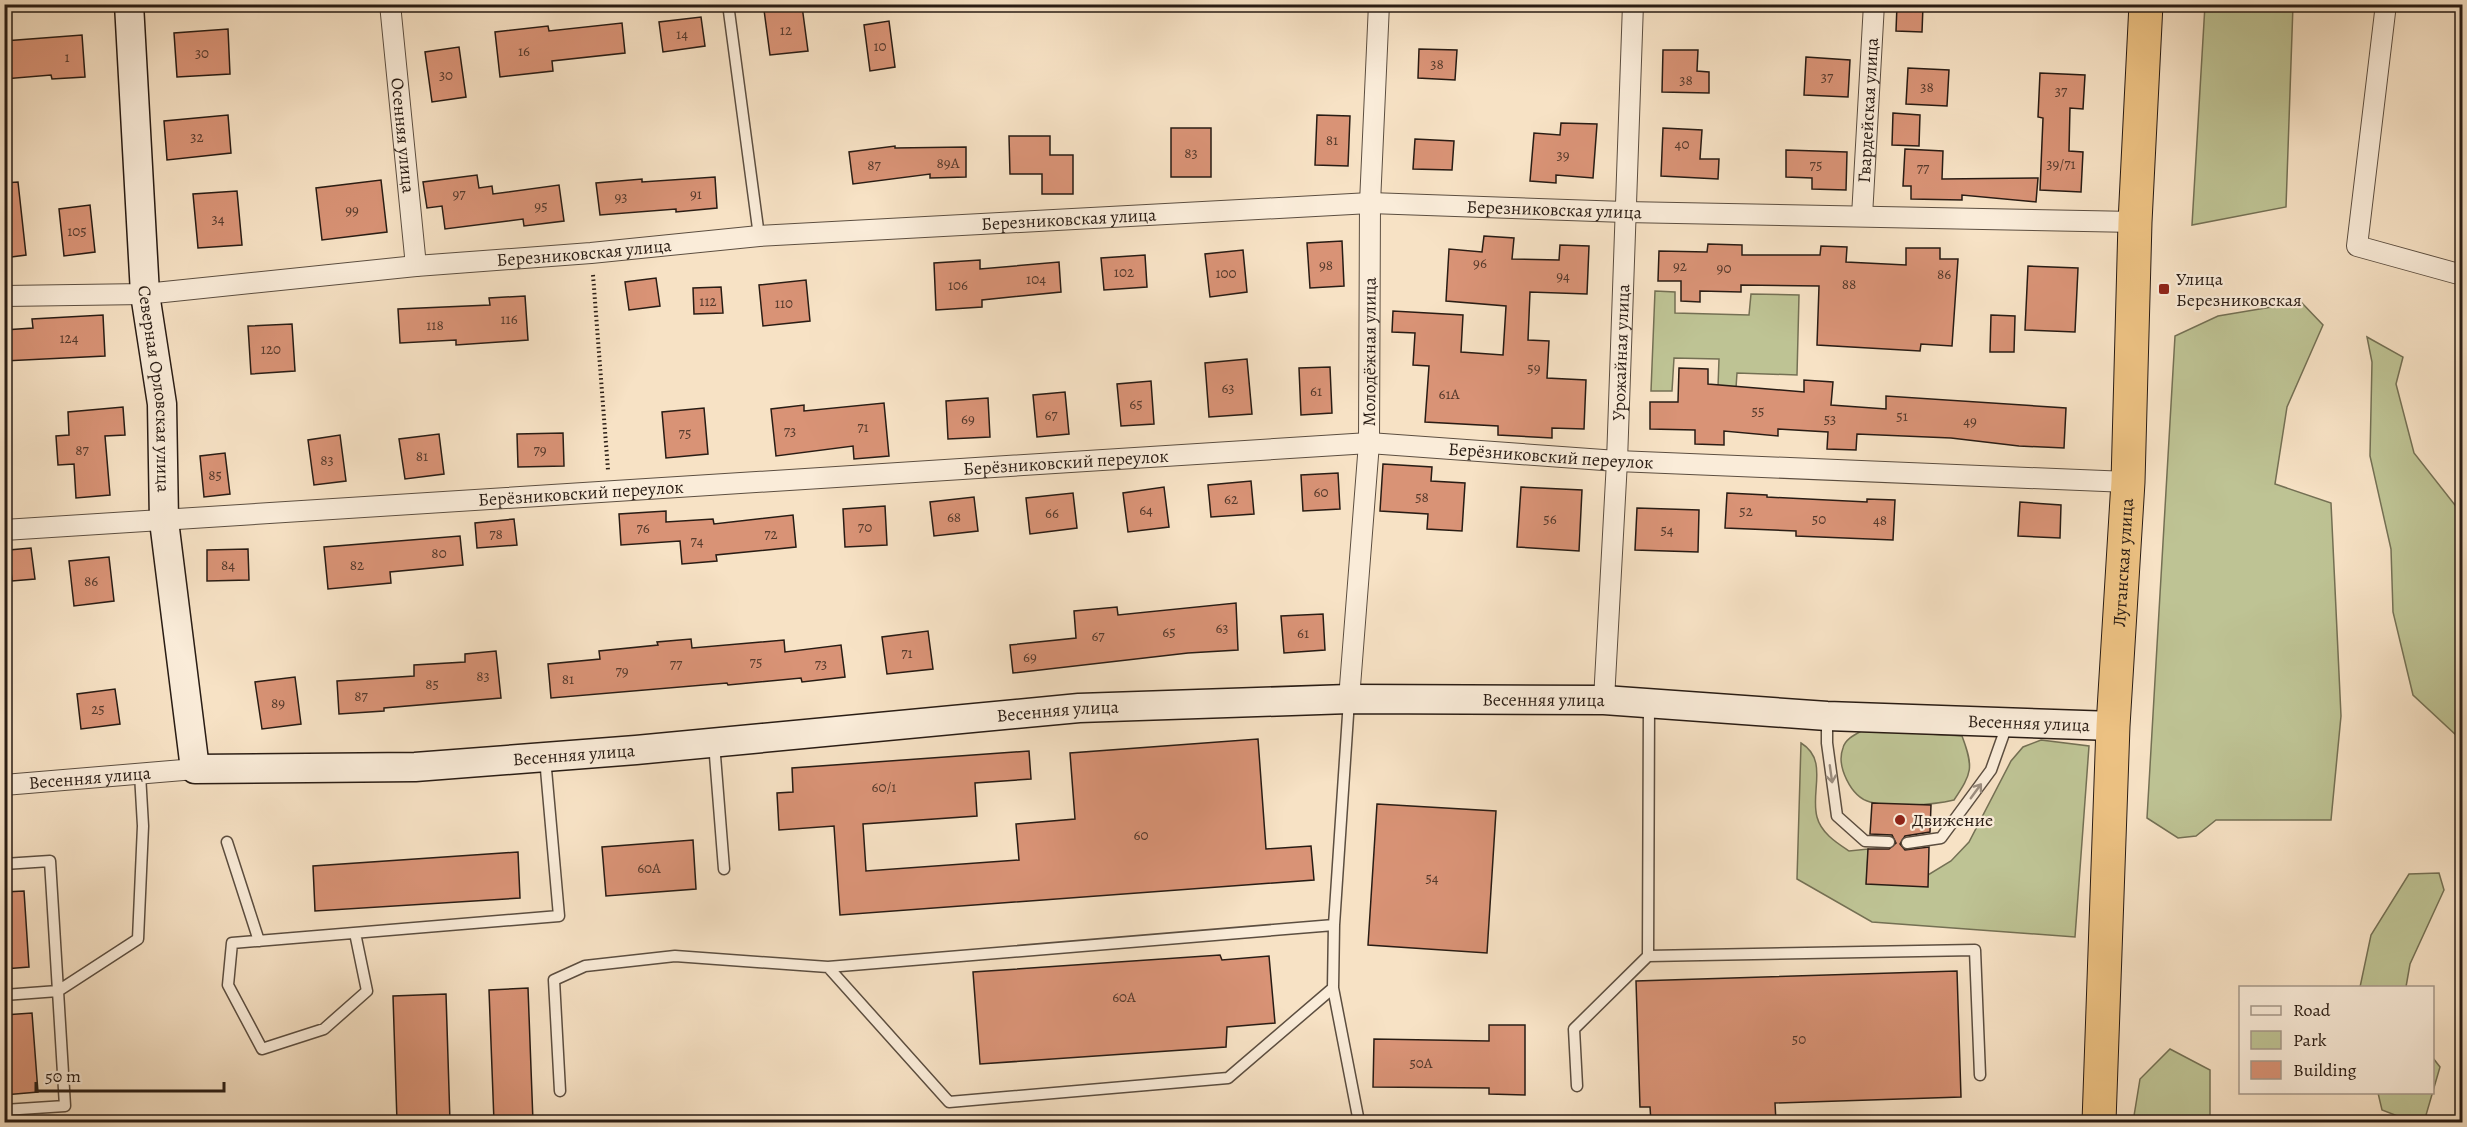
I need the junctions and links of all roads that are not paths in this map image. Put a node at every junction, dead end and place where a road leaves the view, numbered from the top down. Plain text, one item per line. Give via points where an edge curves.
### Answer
1 (129, 4) edge
2 (390, 4) edge
3 (728, 4) edge
4 (1379, 4) edge
5 (1634, 4) edge
6 (1874, 4) edge
7 (2146, 4) edge
8 (2386, 4) edge
9 (1370, 203) junction
10 (1625, 212) junction
11 (1862, 216) junction
12 (2135, 222) junction
13 (759, 236) junction
14 (416, 266) junction
15 (2463, 275) edge
16 (145, 294) junction
17 (4, 296) edge
18 (1369, 443) junction
19 (1617, 461) junction
20 (2128, 482) junction
21 (164, 521) junction
22 (4, 530) edge
23 (1349, 699) junction
24 (1604, 700) junction
25 (1649, 703) junction
26 (1827, 716) junction
27 (2008, 722) junction
28 (2113, 726) junction
29 (714, 743) junction
30 (545, 757) junction
31 (195, 769) junction
32 (140, 774) junction
33 (4, 784) edge
34 (227, 842) dead end
35 (1889, 842) dead end
36 (1907, 843) dead end
37 (4, 864) edge
38 (724, 869) dead end
39 (1334, 926) junction
40 (355, 933) junction
41 (260, 941) junction
42 (1648, 956) junction
43 (828, 967) junction
44 (1333, 988) junction
45 (58, 991) junction
46 (4, 995) edge
47 (1980, 1075) dead end
48 (1577, 1086) dead end
49 (560, 1091) dead end
50 (4, 1110) edge
51 (1359, 1122) edge
52 (2099, 1122) edge

1 - 16 street, Северная Орловская улица
2 - 14 street, Осенняя улица
3 - 13 lane
4 - 9 street, Молодёжная улица
5 - 10 street, Урожайная улица
6 - 11 street, Гвардейская улица
7 - 12 highway, Луганская улица
8 - 15 street via 2357,246
9 - 10 street, Березниковская улица
9 - 13 street, Березниковская улица
9 - 18 street, Молодёжная улица
10 - 11 street, Березниковская улица
10 - 19 street, Урожайная улица
11 - 12 street, Березниковская улица
12 - 20 highway, Луганская улица
13 - 14 street, Березниковская улица
14 - 16 street, Березниковская улица
16 - 17 street, Березниковская улица
16 - 21 street, Северная Орловская улица via 162,404
18 - 19 street, Берёзниковский переулок
18 - 21 street, Берёзниковский переулок
18 - 23 street, Молодёжная улица
19 - 20 street, Берёзниковский переулок
19 - 24 street, Урожайная улица
20 - 28 highway, Луганская улица
21 - 22 street, Берёзниковский переулок
21 - 31 street, Северная Орловская улица
23 - 24 street, Весенняя улица
23 - 29 street, Весенняя улица via 1079,708
23 - 39 lane
24 - 25 street, Весенняя улица
25 - 26 street, Весенняя улица
25 - 42 lane
26 - 27 street, Весенняя улица
26 -> 35 lane via 1837,816 1865,841
27 - 28 street, Весенняя улица
36 -> 27 lane via 1941,838 1991,771
28 - 52 highway, Луганская улица
29 - 30 street, Весенняя улица
29 - 38 lane
30 - 31 street, Весенняя улица via 415,767
30 - 40 lane via 559,916
31 - 32 street, Весенняя улица
32 - 33 street, Весенняя улица
32 - 45 lane via 143,826 138,939
34 - 41 lane
37 - 45 lane via 50,861
39 - 43 lane
39 - 44 lane
40 - 41 lane
40 - 41 lane via 367,992 324,1029 262,1049 228,985 232,943
42 - 47 lane via 1975,950
42 - 48 lane via 1574,1029
43 - 44 lane via 949,1102 1228,1078
43 - 49 lane via 675,956 585,966 554,980
44 - 51 lane
45 - 46 lane
45 - 50 lane via 65,1106

